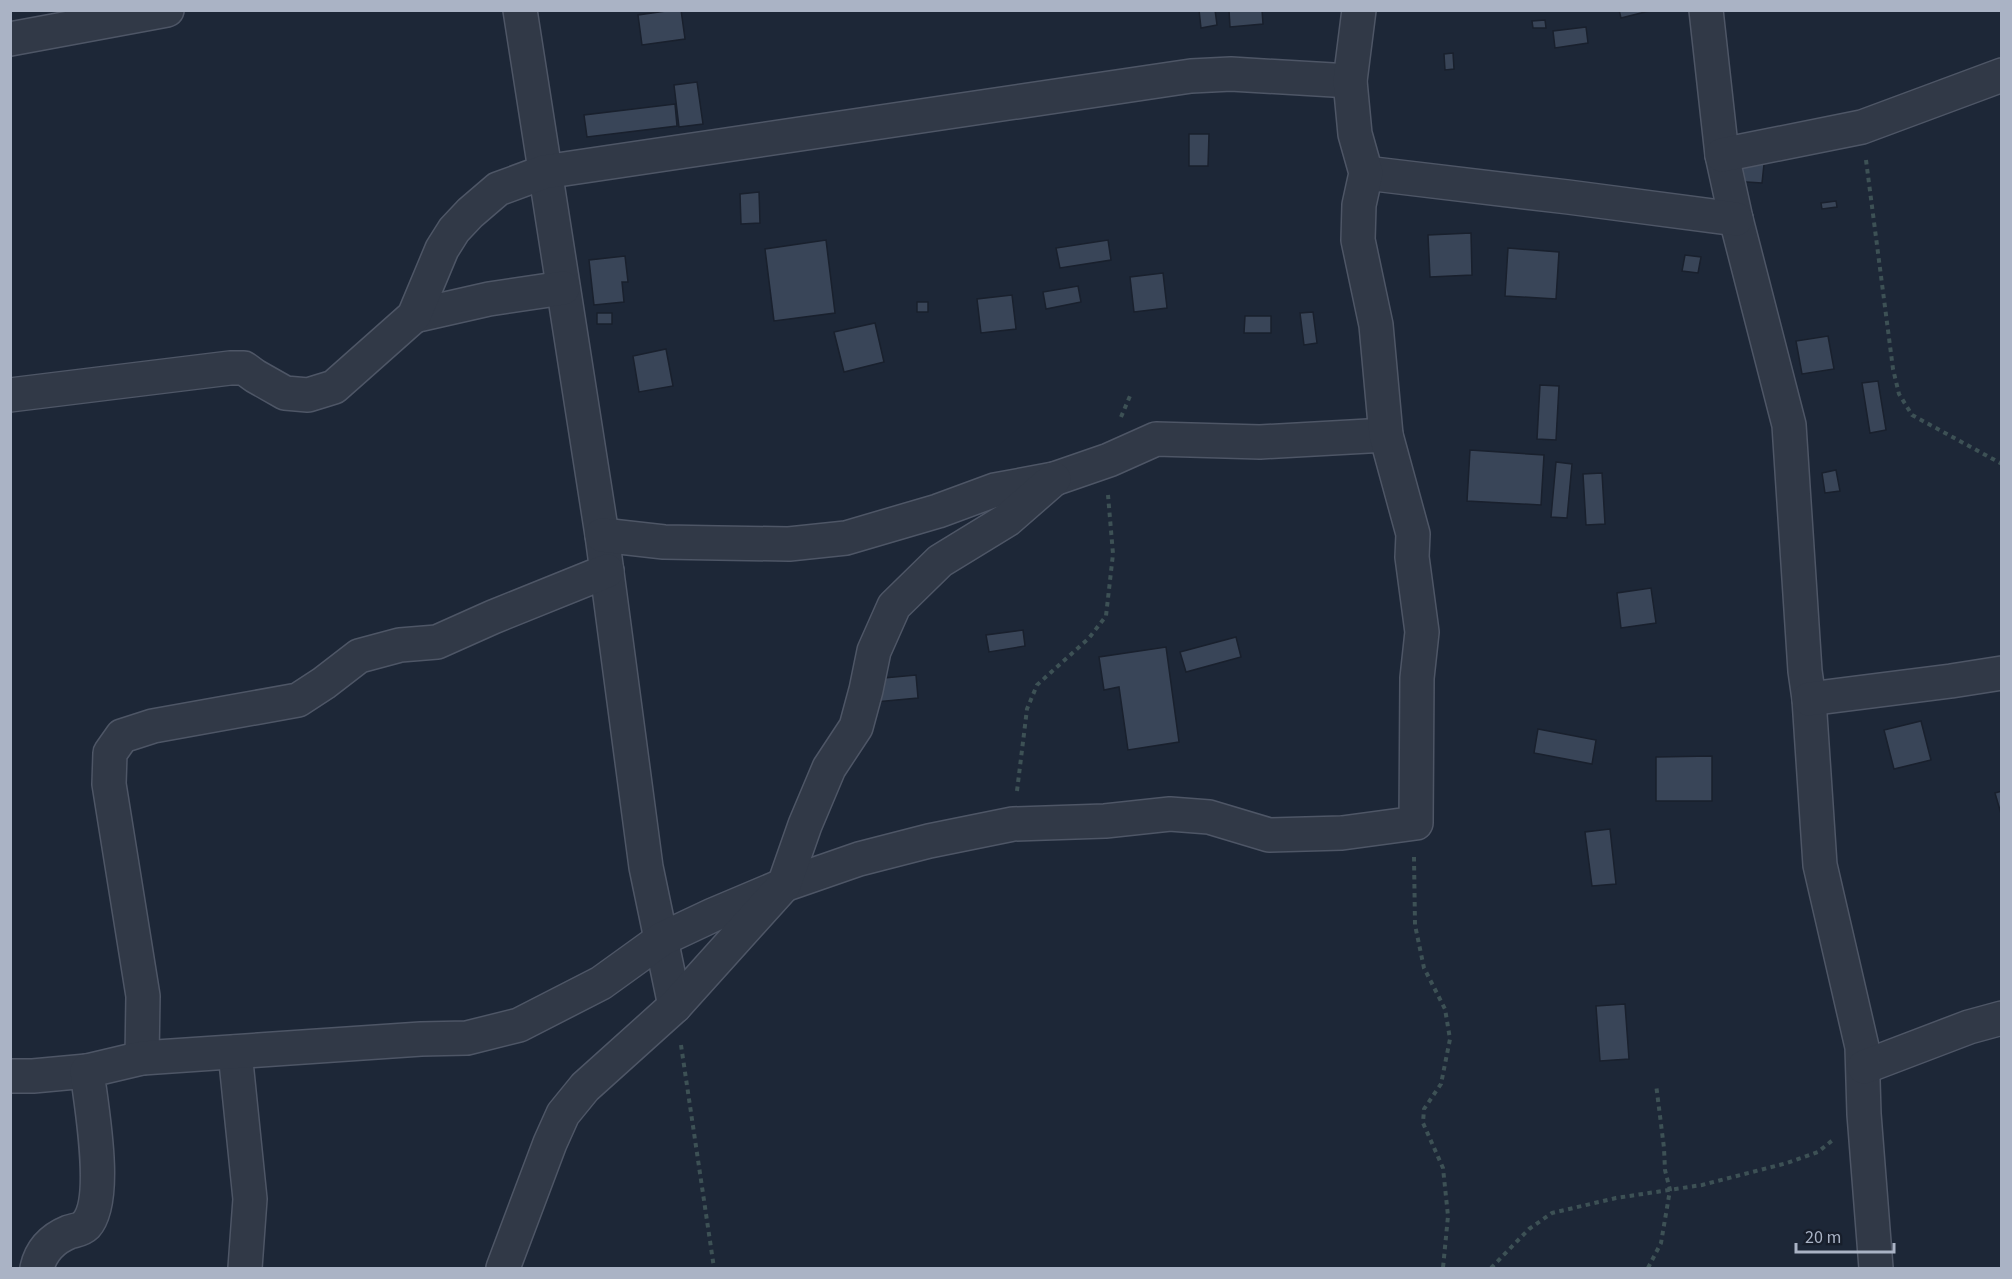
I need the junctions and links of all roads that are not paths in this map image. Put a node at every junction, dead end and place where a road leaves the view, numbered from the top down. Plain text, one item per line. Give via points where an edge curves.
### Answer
1 (167, 10) edge
2 (520, 10) edge
3 (1359, 10) edge
4 (1706, 10) edge
5 (10, 39) edge
6 (2001, 75) edge
7 (1350, 81) junction
8 (1722, 155) junction
9 (544, 172) junction
10 (1366, 173) junction
11 (1736, 219) junction
12 (563, 288) junction
13 (414, 316) junction
14 (10, 395) edge
15 (1386, 435) junction
16 (1054, 479) junction
17 (602, 535) junction
18 (607, 571) junction
19 (2001, 672) edge
20 (1809, 699) junction
21 (784, 885) junction
22 (662, 939) junction
23 (675, 1006) junction
24 (2001, 1018) edge
25 (236, 1052) junction
26 (142, 1058) junction
27 (1864, 1067) junction
28 (87, 1071) junction
29 (10, 1076) edge
30 (37, 1269) edge
31 (245, 1269) edge
32 (503, 1269) edge
33 (1876, 1269) edge

1 - 5 street
2 - 9 street
3 - 7 street
4 - 8 street
6 - 8 street via 1862,127
7 - 9 street via 1231,74 1191,76
7 - 10 street via 1355,134
8 - 11 street
9 - 12 street
9 - 13 street via 498,189 454,230
10 - 11 street
10 - 15 street via 1359,205 1358,240 1376,325
11 - 20 street via 1789,425
12 - 13 street
12 - 17 street
13 - 14 street via 334,387 308,395 285,393 244,368 237,368
15 - 16 street via 1260,442 1156,439
15 - 21 street via 1413,534 1412,557 1422,632 1417,678 1416,823 1301,835 1269,835 1209,817 1170,814 1013,824 859,859
16 - 17 street via 995,490 846,538 789,544 664,542
16 - 21 street via 1007,520 940,561 894,606 874,651 856,727 829,768
17 - 18 street
18 - 22 street via 646,867
18 - 26 street via 437,642 400,645 359,656 298,700 153,726 122,736 110,753 109,784 143,996
19 - 20 street
20 - 27 street via 1820,866
21 - 22 street
21 - 23 street
22 - 23 street
22 - 25 street via 601,983 519,1025 466,1038
23 - 32 street via 585,1087 563,1114
24 - 27 street
25 - 26 street
25 - 31 street via 250,1199
26 - 28 street
27 - 33 street
28 - 29 street
28 - 30 street via 98,1172 96,1206 83,1228 54,1239

